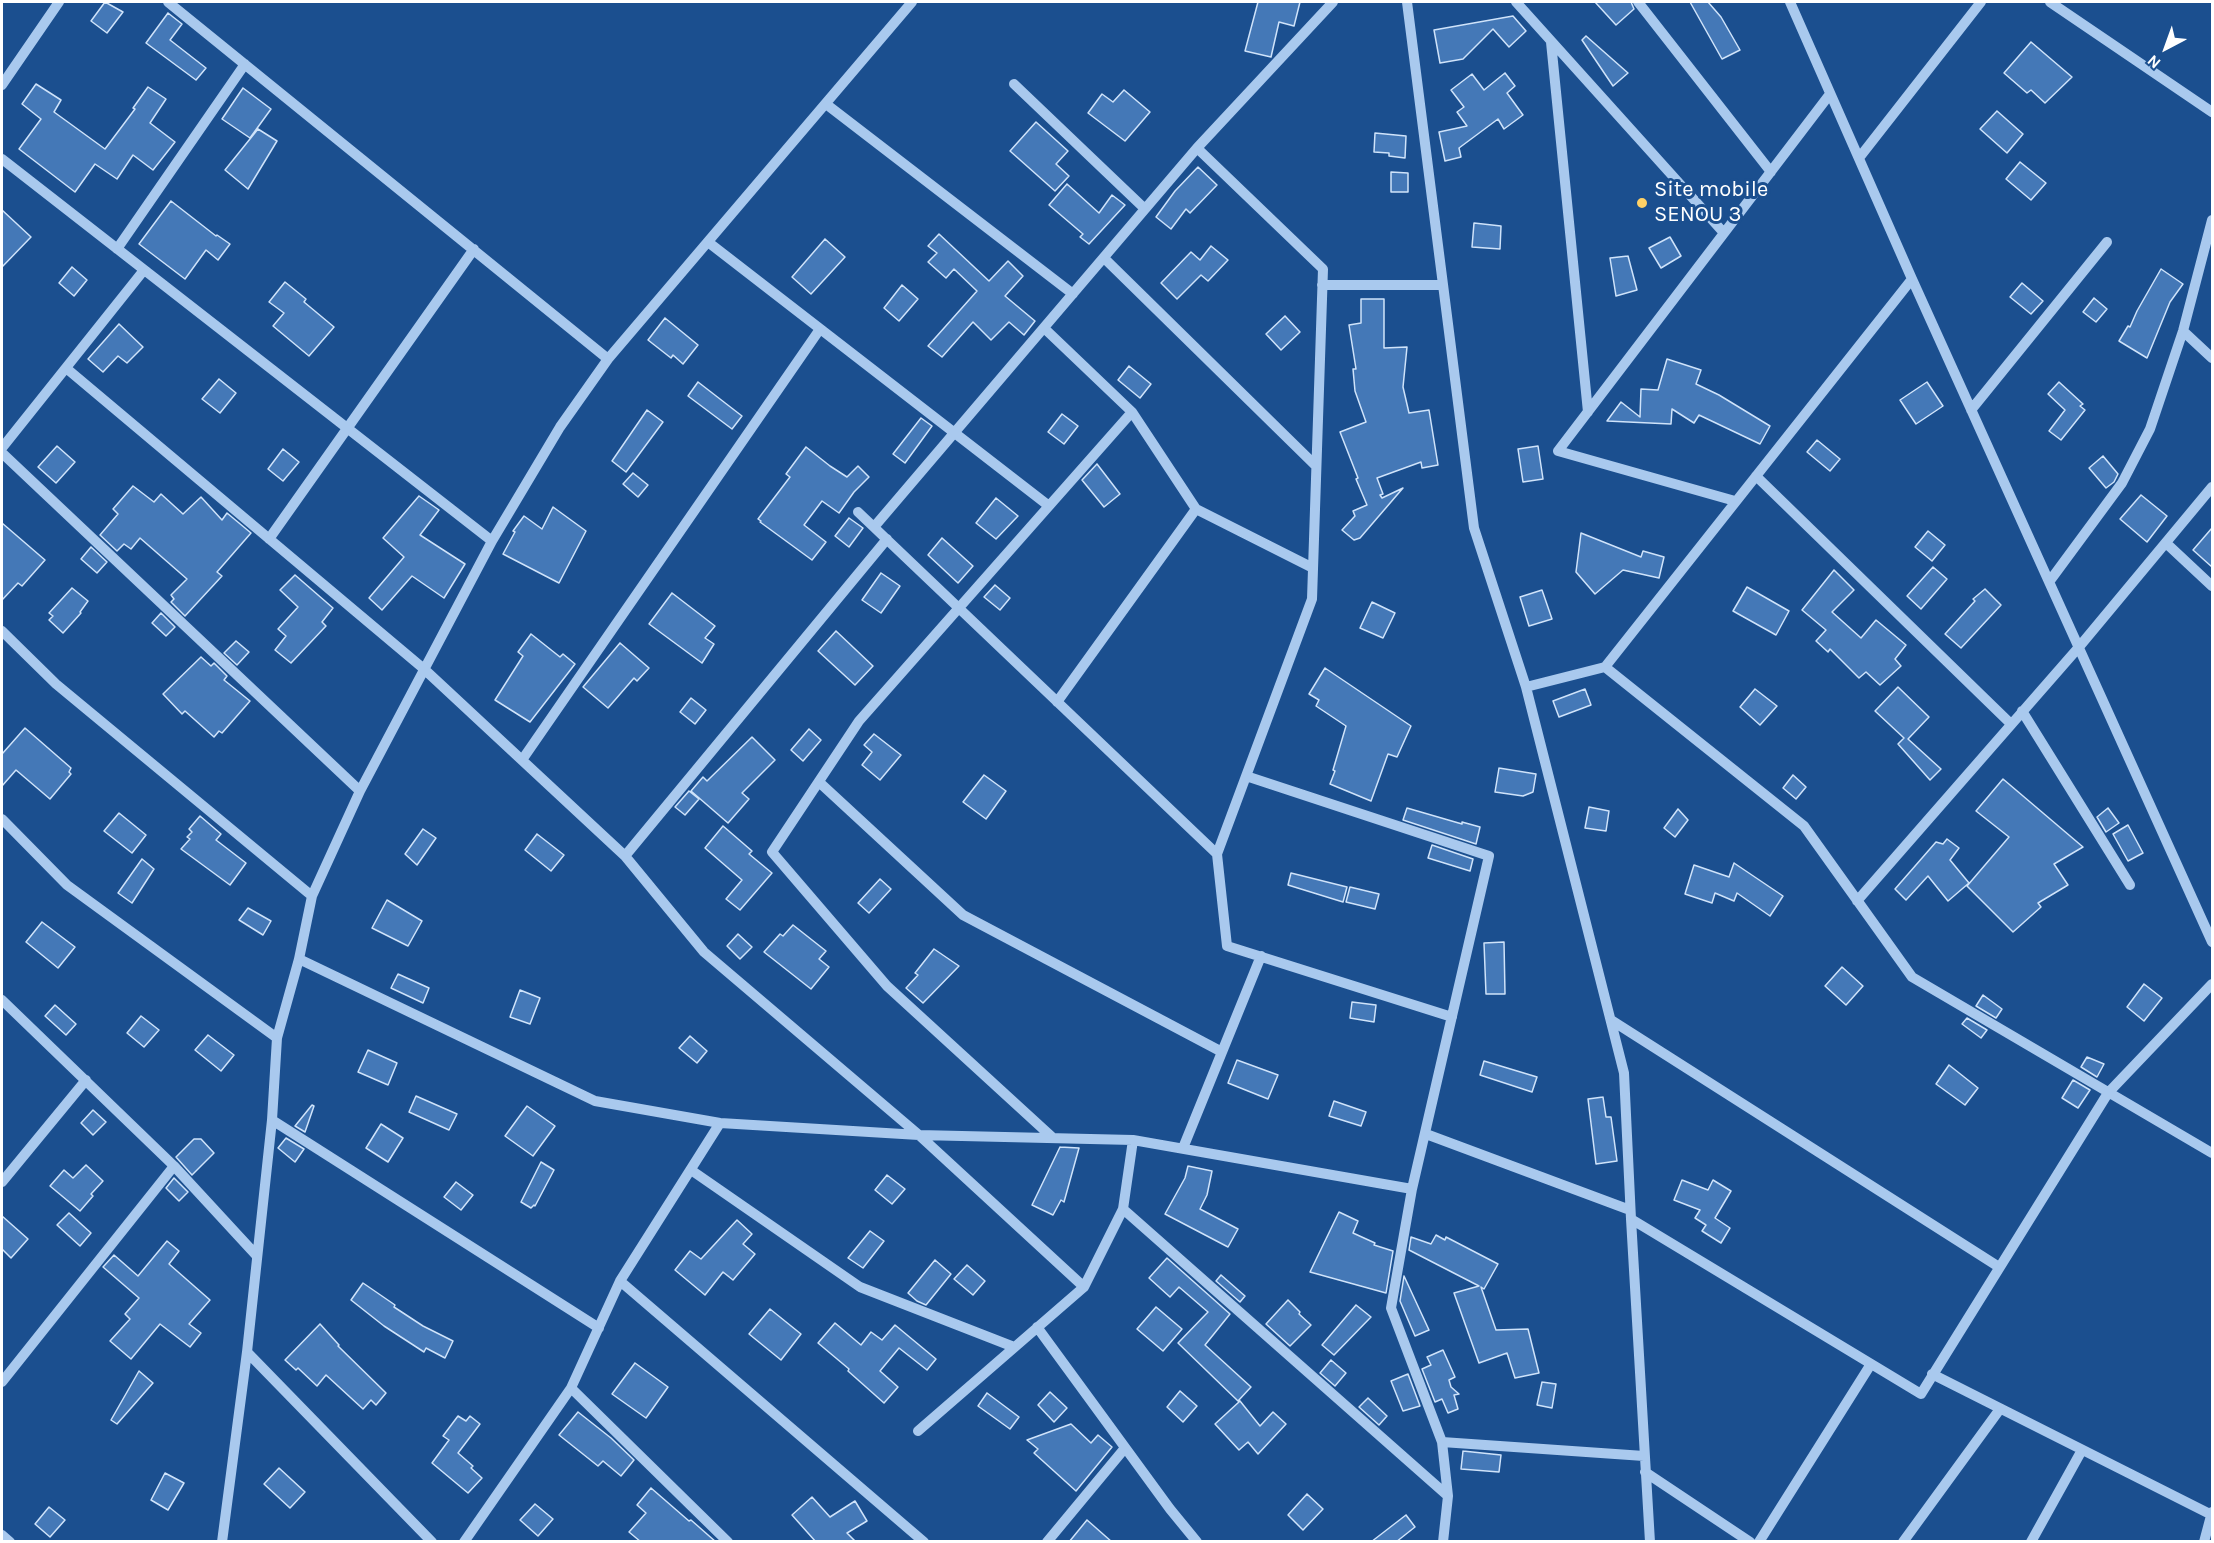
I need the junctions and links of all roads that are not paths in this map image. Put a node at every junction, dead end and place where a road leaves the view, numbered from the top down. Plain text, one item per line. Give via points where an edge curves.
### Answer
1 (59, 2) edge
2 (168, 2) edge
3 (912, 2) edge
4 (1333, 2) edge
5 (1407, 2) edge
6 (1516, 2) edge
7 (1638, 2) edge
8 (1790, 2) edge
9 (1982, 2) edge
10 (2050, 2) edge
11 (1551, 42) junction
12 (245, 64) junction
13 (1014, 84) dead end
14 (2, 85) edge
15 (1830, 94) junction
16 (826, 104) junction
17 (2212, 112) edge
18 (1197, 148) junction
19 (1859, 158) junction
20 (2, 159) edge
21 (1771, 172) junction
22 (1145, 209) junction
23 (2212, 220) edge
24 (1724, 233) junction
25 (708, 242) junction
26 (2107, 242) dead end
27 (117, 249) junction
28 (474, 249) junction
29 (1104, 258) junction
30 (144, 270) junction
31 (1912, 279) junction
32 (1322, 285) junction
33 (1443, 285) junction
34 (1073, 294) junction
35 (820, 328) junction
36 (1044, 328) junction
37 (2183, 331) junction
38 (2212, 358) edge
39 (608, 359) junction
40 (66, 368) junction
41 (1971, 410) junction
42 (1132, 412) junction
43 (1588, 412) junction
44 (347, 428) junction
45 (954, 433) junction
46 (2, 451) edge
47 (1316, 466) junction
48 (1756, 476) junction
49 (2212, 487) edge
50 (1736, 501) junction
51 (1049, 506) junction
52 (1196, 509) junction
53 (858, 512) dead end
54 (874, 527) junction
55 (270, 539) junction
56 (887, 539) junction
57 (492, 541) junction
58 (2166, 543) junction
59 (1313, 568) junction
60 (2049, 582) junction
61 (2212, 586) edge
62 (959, 608) junction
63 (2, 631) edge
64 (2079, 647) junction
65 (1605, 667) junction
66 (424, 669) junction
67 (1526, 687) junction
68 (1057, 702) junction
69 (2022, 711) junction
70 (2011, 724) junction
71 (522, 760) junction
72 (1246, 776) junction
73 (819, 782) junction
74 (360, 791) junction
75 (2, 819) edge
76 (1217, 854) junction
77 (625, 856) junction
78 (2130, 885) dead end
79 (312, 896) junction
80 (1857, 901) junction
81 (2212, 942) edge
82 (1261, 956) junction
83 (299, 959) junction
84 (2212, 984) edge
85 (2, 1000) edge
86 (1452, 1017) junction
87 (1611, 1020) junction
88 (277, 1038) junction
89 (1222, 1052) junction
90 (86, 1080) junction
91 (2108, 1093) junction
92 (272, 1120) junction
93 (720, 1123) junction
94 (1426, 1134) junction
95 (919, 1135) junction
96 (1053, 1138) junction
97 (1133, 1140) junction
98 (1183, 1148) junction
99 (2212, 1153) edge
100 (174, 1166) junction
101 (691, 1170) junction
102 (2, 1182) edge
103 (1412, 1189) junction
104 (1123, 1209) junction
105 (1630, 1215) junction
106 (257, 1256) junction
107 (1999, 1267) junction
108 (620, 1281) junction
109 (1084, 1287) junction
110 (1037, 1327) junction
111 (599, 1328) junction
112 (1014, 1347) junction
113 (247, 1352) junction
114 (1871, 1364) junction
115 (1932, 1374) junction
116 (2, 1382) edge
117 (571, 1388) junction
118 (2000, 1409) junction
119 (918, 1431) dead end
120 (1442, 1442) junction
121 (1125, 1448) junction
122 (2082, 1450) junction
123 (1644, 1456) junction
124 (1645, 1472) junction
125 (1448, 1496) junction
126 (2212, 1514) edge
127 (2, 1535) edge
128 (10, 1542) edge
129 (222, 1542) edge
130 (432, 1542) edge
131 (464, 1542) edge
132 (728, 1542) edge
133 (924, 1542) edge
134 (1047, 1542) edge
135 (1197, 1542) edge
136 (1443, 1542) edge
137 (1650, 1542) edge
138 (1750, 1542) edge
139 (1759, 1542) edge
140 (1903, 1542) edge
141 (2031, 1542) edge
142 (2204, 1542) edge

1 - 14 street
2 - 12 street
3 - 16 street
4 - 18 street
5 - 33 street
6 - 11 street
7 - 21 street
8 - 15 street
9 - 19 street
10 - 17 street
11 - 24 street
11 - 43 street
12 - 27 street
12 - 28 street
13 - 22 street
15 - 19 street
15 - 21 street
16 - 25 street
16 - 34 street
18 - 22 street
18 - 32 street via 1323,269
19 - 31 street
20 - 27 street
21 - 24 street
22 - 29 street
23 - 37 street
24 - 43 street
25 - 35 street
25 - 39 street
26 - 41 street
27 - 30 street
28 - 39 street
28 - 44 street
29 - 34 street
29 - 47 street
30 - 40 street
30 - 44 street
31 - 41 street
31 - 48 street
32 - 33 street
32 - 47 street
33 - 67 street via 1473,528
34 - 36 street
35 - 45 street
35 - 71 street
36 - 42 street
36 - 45 street
37 - 38 street
37 - 60 street via 2150,429 2122,483
39 - 57 street via 560,427
40 - 46 street
40 - 55 street
41 - 60 street
42 - 51 street
42 - 52 street
43 - 50 street via 1558,451
44 - 55 street
44 - 57 street
45 - 51 street
45 - 54 street
46 - 74 street
47 - 59 street
48 - 50 street
48 - 70 street
49 - 58 street
50 - 65 street
51 - 62 street
52 - 59 street
52 - 68 street
53 - 54 street
54 - 56 street
55 - 66 street
56 - 62 street
56 - 77 street
57 - 66 street
58 - 61 street
58 - 64 street
59 - 72 street via 1312,599
60 - 64 street
62 - 68 street
62 - 73 street via 859,721
63 - 79 street via 56,684
64 - 69 street
64 - 81 street
65 - 67 street
65 - 80 street via 1804,826
66 - 71 street
66 - 74 street
67 - 87 street
68 - 76 street
69 - 70 street
69 - 78 street
70 - 80 street
71 - 77 street
72 - 76 street
72 - 86 street via 1488,856
73 - 89 street via 963,915
73 - 96 street via 772,852 887,986
74 - 79 street
75 - 88 street via 67,885
76 - 82 street via 1227,946
77 - 95 street via 704,952
79 - 83 street
80 - 91 street via 1912,977
82 - 86 street
82 - 89 street
83 - 88 street
83 - 93 street via 594,1101
84 - 91 street
85 - 90 street
86 - 94 street
87 - 105 street via 1624,1072
87 - 107 street
88 - 92 street
89 - 98 street
90 - 100 street
90 - 102 street
91 - 99 street
91 - 107 street
92 - 106 street
92 - 111 street
93 - 95 street
93 - 101 street
94 - 103 street
94 - 105 street
95 - 96 street
95 - 109 street
96 - 97 street
97 - 98 street
97 - 104 street
98 - 103 street
100 - 106 street
100 - 116 street
101 - 108 street
101 - 112 street via 860,1287
103 - 120 street via 1391,1308
104 - 109 street
104 - 125 street
105 - 114 street
105 - 123 street
106 - 113 street
107 - 115 street
108 - 111 street
108 - 133 street
109 - 110 street
110 - 112 street
110 - 121 street
111 - 117 street
112 - 119 street
113 - 129 street
113 - 130 street
114 - 115 street via 1921,1394
114 - 139 street
115 - 118 street
117 - 131 street
117 - 132 street
118 - 122 street
118 - 140 street
120 - 123 street
120 - 125 street
121 - 134 street
121 - 135 street
122 - 126 street
122 - 141 street
123 - 124 street
124 - 137 street
124 - 138 street
125 - 136 street
126 - 142 street
127 - 128 street

